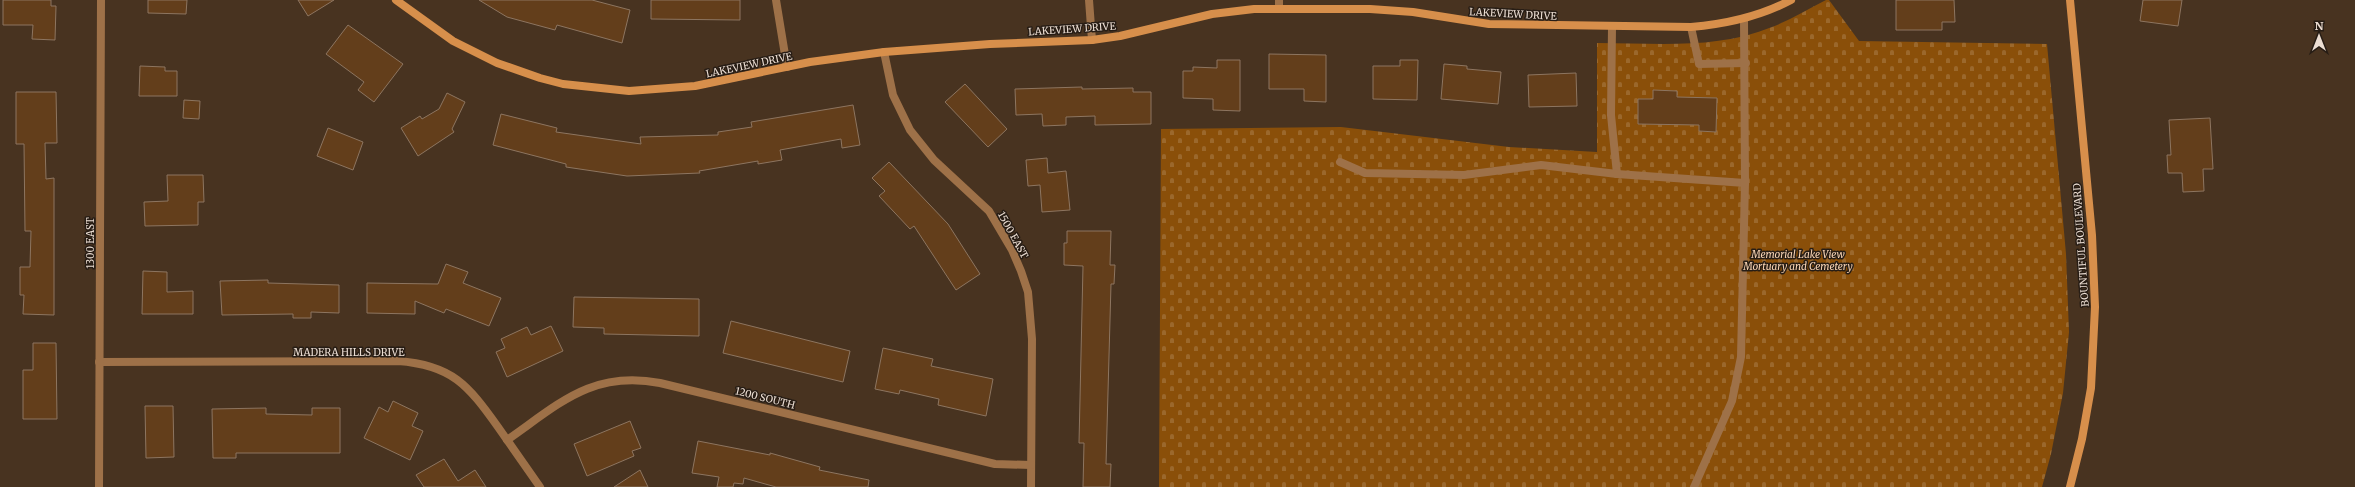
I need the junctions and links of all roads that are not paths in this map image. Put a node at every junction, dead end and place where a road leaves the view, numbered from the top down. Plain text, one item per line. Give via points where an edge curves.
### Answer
1 (101, 0) edge
2 (396, 0) edge
3 (776, 0) edge
4 (1089, 0) edge
5 (1791, 0) edge
6 (2070, 0) edge
7 (1279, 4) edge
8 (1744, 19) junction
9 (1612, 27) junction
10 (1691, 27) junction
11 (1092, 40) junction
12 (884, 52) junction
13 (1746, 63) junction
14 (787, 67) junction
15 (1340, 162) dead end
16 (1617, 174) junction
17 (1745, 183) junction
18 (100, 362) junction
19 (507, 440) junction
20 (1031, 465) junction
21 (99, 487) edge
22 (540, 487) edge
23 (1031, 487) edge
24 (1694, 487) edge
25 (2070, 487) edge

1 - 18 street, 1300 EAST
2 - 14 street, LAKEVIEW DRIVE via 438,32 474,53 517,71 563,84 606,90 673,89
3 - 14 street
4 - 11 street
5 - 8 street, LAKEVIEW DRIVE
6 - 25 street, BOUNTIFUL BOULEVARD via 2092,235 2095,307 2091,388
7 - 9 street, LAKEVIEW DRIVE via 1413,12 1489,24
7 - 11 street, LAKEVIEW DRIVE via 1212,14 1120,36
8 - 10 street, LAKEVIEW DRIVE via 1718,25
8 - 13 street
9 - 10 street, LAKEVIEW DRIVE
9 - 16 street via 1611,115
10 - 13 street via 1699,64
11 - 12 street, LAKEVIEW DRIVE via 982,44
12 - 14 street, LAKEVIEW DRIVE
12 - 20 street, 1500 EAST via 893,95 910,130 934,160 988,211 1002,230 1021,271 1028,292 1032,340
13 - 17 street
15 - 16 street via 1365,173 1464,175 1542,165
16 - 17 street
17 - 24 street via 1741,357 1738,381 1732,401
18 - 19 street, MADERA HILLS DRIVE via 414,362 444,371 467,387
18 - 21 street, 1300 EAST
19 - 20 street, 1200 SOUTH via 583,390 598,384 628,379 660,383 995,464
19 - 22 street, MADERA HILLS DRIVE
20 - 23 street, 1500 EAST

